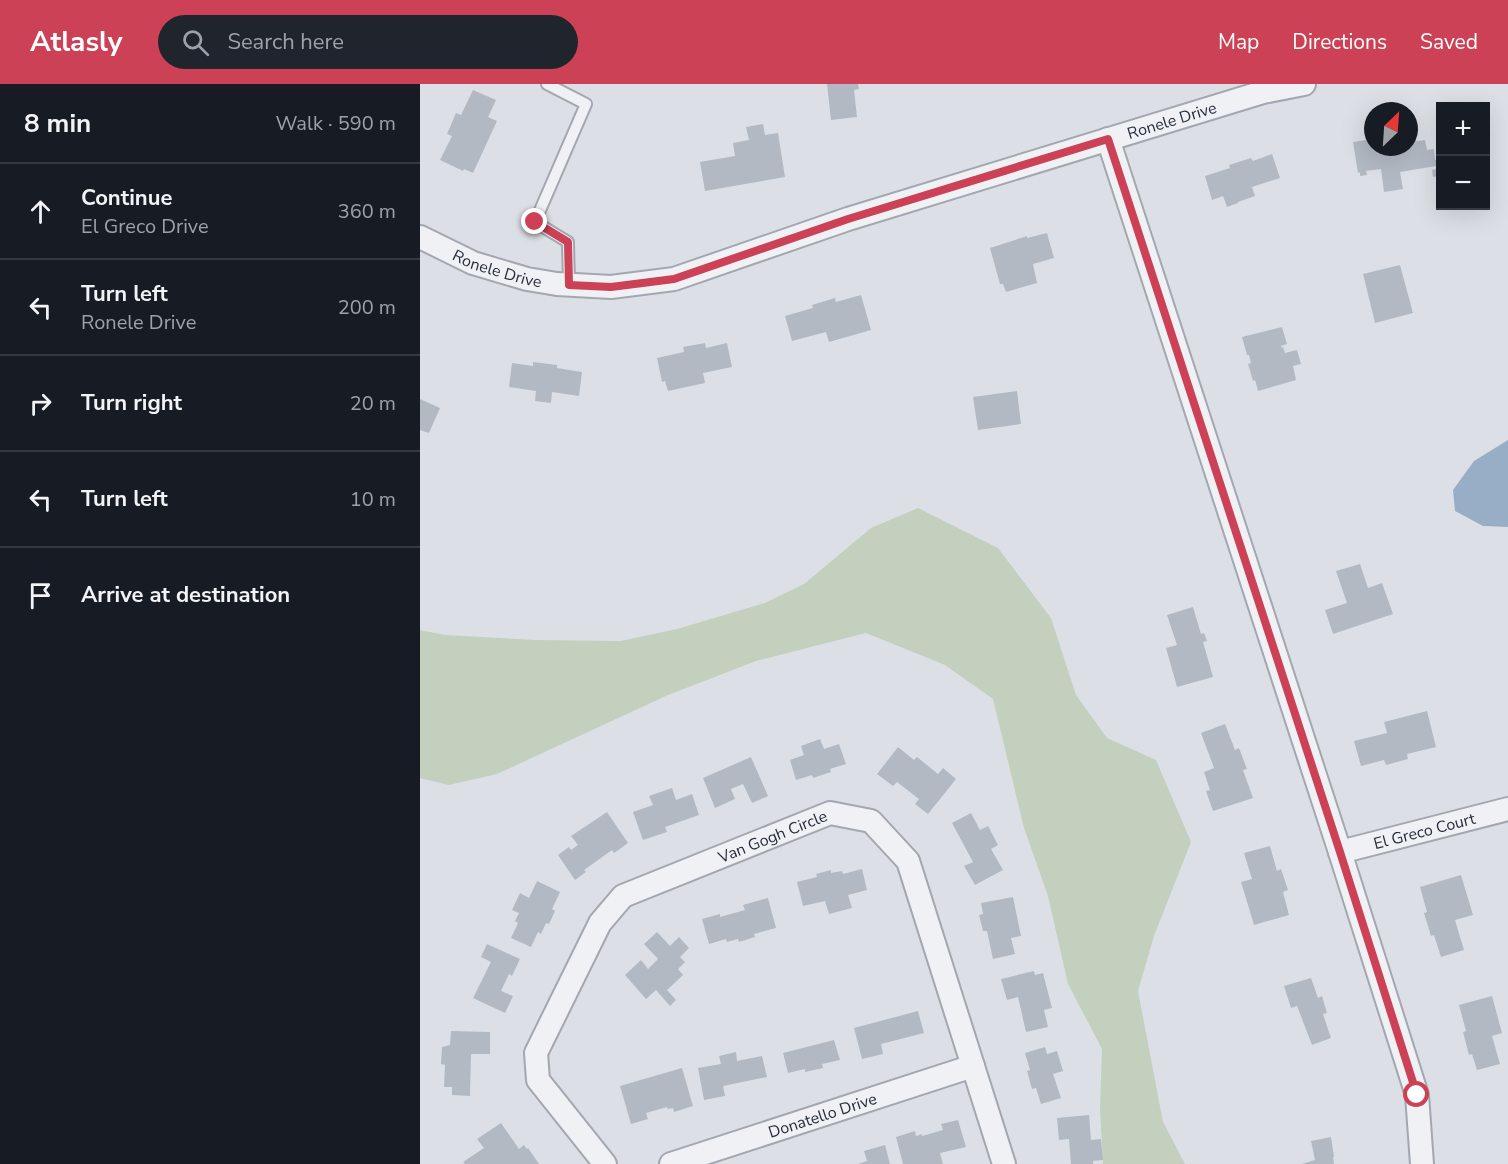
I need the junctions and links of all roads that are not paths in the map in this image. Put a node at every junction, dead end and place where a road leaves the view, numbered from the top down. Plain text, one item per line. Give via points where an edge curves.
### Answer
1 (548, 84) edge
2 (1304, 84) edge
3 (1108, 139) junction
4 (420, 237) edge
5 (569, 285) junction
6 (1508, 809) edge
7 (1340, 852) junction
8 (973, 1066) junction
9 (605, 1164) edge
10 (671, 1164) edge
11 (1004, 1164) edge
12 (1422, 1164) edge

1 - 5 lane via 586,104 535,222 568,242
2 - 3 street, Ronele Drive via 1263,92
3 - 5 street, Ronele Drive via 848,219 674,279 611,287
3 - 7 street
4 - 5 street, Ronele Drive via 473,263 527,279
6 - 7 street, El Greco Court
7 - 12 street via 1417,1095
8 - 9 street, Van Gogh Circle via 908,861 871,821 830,813 623,896 600,923 536,1053 538,1080
8 - 10 street, Donatello Drive
8 - 11 street, Van Gogh Circle

